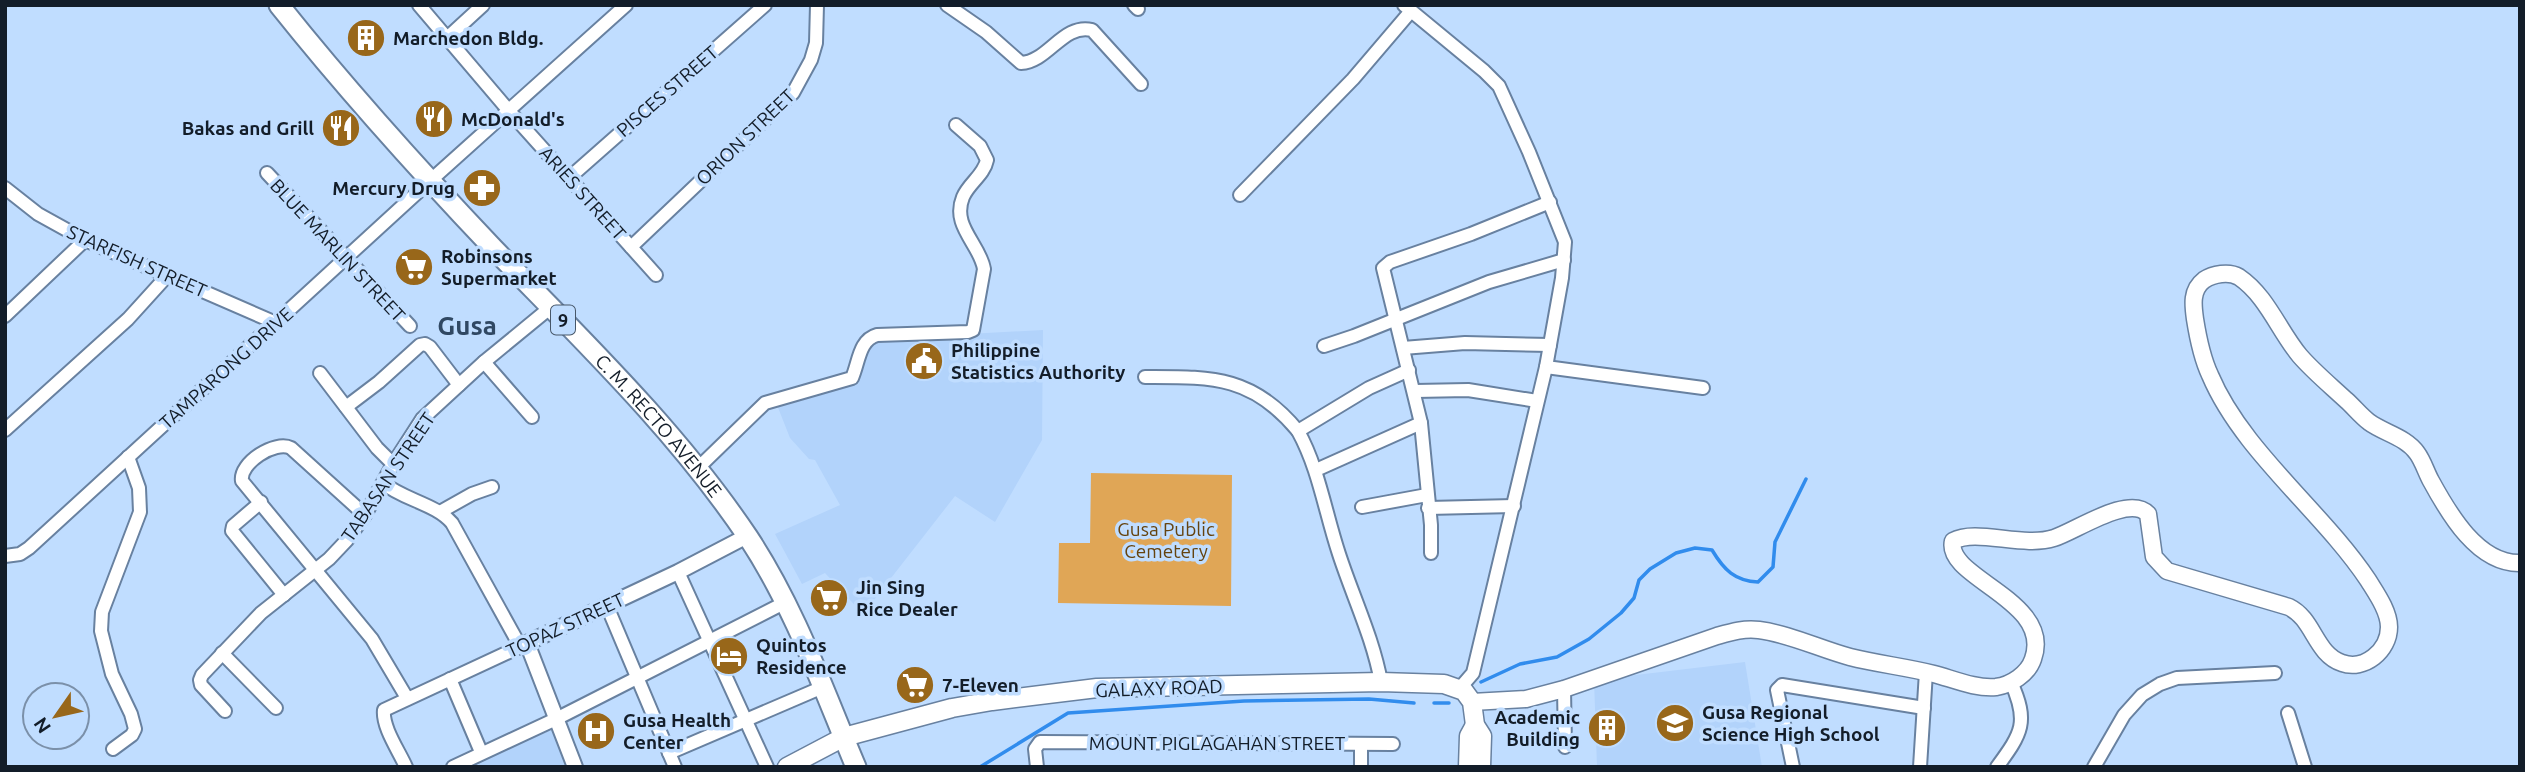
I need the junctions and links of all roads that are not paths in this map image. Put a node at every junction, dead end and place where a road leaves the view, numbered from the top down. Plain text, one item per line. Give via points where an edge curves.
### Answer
1 (279, 5) edge
2 (419, 5) edge
3 (483, 5) edge
4 (626, 5) edge
5 (765, 5) edge
6 (817, 5) edge
7 (947, 5) edge
8 (1408, 8) edge
9 (446, 39) junction
10 (1141, 84) dead end
11 (510, 112) junction
12 (956, 125) dead end
13 (267, 173) dead end
14 (569, 178) junction
15 (431, 180) junction
16 (5, 188) edge
17 (1240, 195) dead end
18 (1550, 202) junction
19 (85, 240) junction
20 (631, 247) junction
21 (346, 258) junction
22 (1564, 260) junction
23 (656, 275) dead end
24 (167, 276) junction
25 (551, 307) junction
26 (5, 316) edge
27 (1395, 320) junction
28 (276, 323) junction
29 (410, 327) dead end
30 (1550, 345) junction
31 (1324, 346) dead end
32 (1403, 348) junction
33 (484, 362) junction
34 (1546, 367) junction
35 (1409, 370) junction
36 (320, 373) dead end
37 (1145, 377) dead end
38 (459, 384) junction
39 (1703, 388) dead end
40 (1415, 391) junction
41 (1537, 401) junction
42 (346, 407) junction
43 (532, 417) dead end
44 (1421, 422) junction
45 (5, 430) edge
46 (1298, 431) junction
47 (128, 457) junction
48 (393, 464) junction
49 (698, 468) junction
50 (1316, 470) junction
51 (383, 483) junction
52 (492, 487) dead end
53 (1428, 501) junction
54 (261, 502) junction
55 (1514, 506) junction
56 (1362, 507) dead end
57 (440, 512) junction
58 (365, 515) junction
59 (747, 536) junction
60 (1431, 553) dead end
61 (5, 556) edge
62 (2520, 563) edge
63 (316, 570) junction
64 (678, 572) junction
65 (284, 595) junction
66 (786, 602) junction
67 (607, 606) junction
68 (709, 641) junction
69 (523, 645) junction
70 (222, 653) junction
71 (1926, 672) junction
72 (2275, 673) dead end
73 (637, 677) junction
74 (450, 679) junction
75 (1381, 682) junction
76 (2011, 682) junction
77 (823, 687) junction
78 (1460, 688) junction
79 (1564, 689) junction
80 (407, 698) junction
81 (1472, 702) junction
82 (276, 708) dead end
83 (1924, 708) junction
84 (225, 711) dead end
85 (2288, 713) dead end
86 (555, 719) junction
87 (745, 719) junction
88 (1475, 724) junction
89 (844, 737) junction
90 (1361, 744) junction
91 (1393, 744) dead end
92 (1565, 747) dead end
93 (113, 749) dead end
94 (481, 752) junction
95 (669, 753) junction
96 (406, 767) edge
97 (453, 767) edge
98 (575, 767) edge
99 (675, 767) edge
100 (767, 767) edge
101 (787, 767) edge
102 (856, 767) edge
103 (1037, 767) edge
104 (1362, 767) edge
105 (1468, 767) edge
106 (1481, 767) edge
107 (1793, 767) edge
108 (1920, 767) edge
109 (1997, 767) edge
110 (2094, 767) edge
111 (2305, 767) edge

1 - 15 highway, C. M. RECTO AVENUE / 9
2 - 9 street, ARIES STREET
3 - 9 street
4 - 11 street
5 - 14 street, PISCES STREET
6 - 20 street, ORION STREET via 816,43 793,93
7 - 10 street via 1021,63 1034,60 1074,31 1092,30
8 - 17 street via 1353,79
8 - 18 street via 1499,86
9 - 11 street, ARIES STREET
11 - 14 street, ARIES STREET
11 - 15 street
12 - 49 street via 980,146 987,160 963,197 961,209 964,232 984,269 973,330 869,337 852,378 765,403
13 - 21 street, BLUE MARLIN STREET
14 - 20 street, ARIES STREET
15 - 21 street, TAMPARONG DRIVE
15 - 25 highway, C. M. RECTO AVENUE / 9
16 - 19 street, STARFISH STREET via 38,214
18 - 22 street via 1564,242
18 - 27 street via 1385,265 1383,274
19 - 24 street, STARFISH STREET
19 - 26 street
20 - 23 street, ARIES STREET
21 - 28 street, TAMPARONG DRIVE
21 - 29 street, BLUE MARLIN STREET
22 - 27 street via 1489,282
22 - 30 street
24 - 28 street, STARFISH STREET
24 - 45 street via 128,319
25 - 33 street, TABASAN STREET
25 - 49 highway, C. M. RECTO AVENUE / 9
27 - 31 street
27 - 32 street
28 - 47 street, TAMPARONG DRIVE
30 - 32 street via 1465,343
30 - 34 street
32 - 35 street
33 - 38 street, TABASAN STREET
33 - 43 street
34 - 39 street
34 - 41 street
35 - 40 street
35 - 46 street via 1369,387
36 - 42 street
37 - 46 street via 1235,382 1286,415
38 - 42 street via 430,347 420,345
38 - 48 street, TABASAN STREET via 422,419
40 - 41 street via 1468,390
40 - 44 street
41 - 55 street
42 - 48 street
44 - 50 street
44 - 53 street
46 - 50 street
47 - 61 street, TAMPARONG DRIVE via 29,548
47 - 93 street via 139,488 140,512 102,612 102,631 112,674 135,729
48 - 51 street, TABASAN STREET
49 - 59 highway, C. M. RECTO AVENUE / 9
50 - 75 street
51 - 57 street
51 - 58 street, TABASAN STREET
52 - 57 street
53 - 55 street
53 - 56 street
53 - 60 street
54 - 58 street via 242,481 243,467 275,445 284,444
54 - 63 street
54 - 65 street via 232,531
55 - 78 street via 1473,673
57 - 69 street via 452,523
58 - 63 street, TABASAN STREET via 348,540
59 - 64 street, TOPAZ STREET
59 - 66 highway, C. M. RECTO AVENUE / 9
62 - 76 main road via 2485,553 2445,505 2409,443 2366,420 2301,357 2260,296 2236,276 2221,274 2206,279 2194,292 2198,337 2208,373 2252,440 2367,579 2387,614 2385,643 2368,661 2339,663 2322,648 2301,613 2162,567 2154,557 2148,514 2125,507 2041,542 1964,537 1953,541 1952,551 1959,562 2018,609 2034,632 2033,659
63 - 65 street, TABASAN STREET
63 - 80 street via 372,639
64 - 67 street, TOPAZ STREET
64 - 68 street
65 - 70 street, TABASAN STREET
66 - 68 street
66 - 77 highway, C. M. RECTO AVENUE / 9
67 - 69 street, TOPAZ STREET
67 - 73 street
68 - 73 street
68 - 87 street
69 - 74 street, TOPAZ STREET
69 - 86 street
70 - 82 street
70 - 84 street, TABASAN STREET via 200,680
71 - 76 main road via 1987,687
71 - 79 main road via 1852,657 1756,629 1737,630
71 - 83 street
72 - 110 street via 2177,678 2160,684 2124,715
73 - 86 street
73 - 95 street
74 - 80 street, TOPAZ STREET
74 - 94 street
75 - 78 main road, GALAXY ROAD
75 - 89 main road, GALAXY ROAD via 1097,688 952,708
76 - 109 street via 2021,704 2021,725
77 - 87 street
77 - 89 highway, C. M. RECTO AVENUE / 9
78 - 81 main road
79 - 81 main road via 1526,699
79 - 92 street
80 - 96 street, TOPAZ STREET via 383,713
81 - 88 main road
83 - 107 street via 1782,685 1777,690
83 - 108 street
85 - 111 street
86 - 94 street
86 - 98 street
87 - 95 street
87 - 100 street
88 - 105 main road via 1469,736
88 - 106 main road via 1482,736
89 - 101 main road, GALAXY ROAD
89 - 102 highway, C. M. RECTO AVENUE / 9
90 - 91 street, MOUNT PIGLAGAHAN STREET
90 - 103 street, MOUNT PIGLAGAHAN STREET via 1040,743 1035,749
90 - 104 street
94 - 97 street
95 - 99 street

